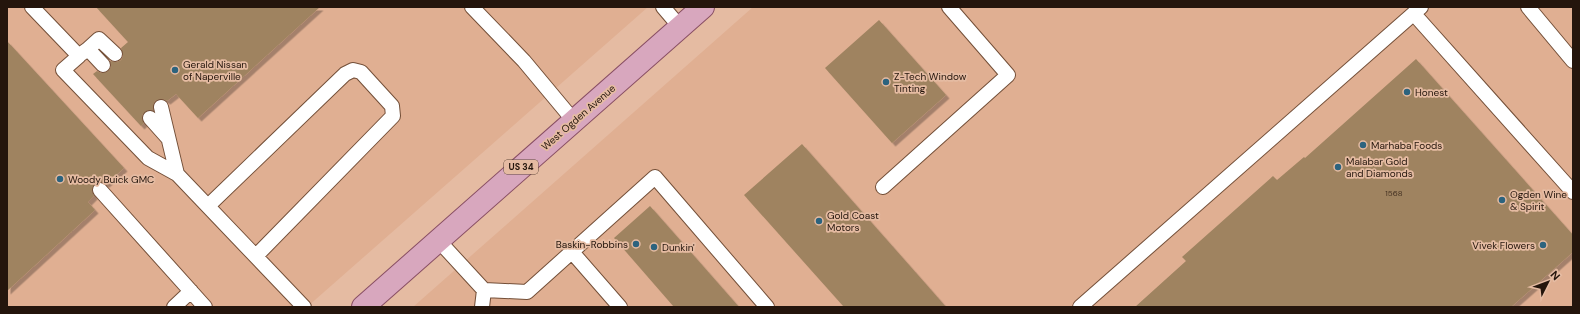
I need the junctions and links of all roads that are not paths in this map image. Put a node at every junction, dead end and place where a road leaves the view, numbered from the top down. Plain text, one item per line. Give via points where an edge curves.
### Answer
1 (32, 7) edge
2 (472, 7) edge
3 (663, 7) edge
4 (703, 7) edge
5 (949, 7) edge
6 (1528, 7) edge
7 (1418, 10) edge
8 (680, 27) junction
9 (83, 53) junction
10 (115, 54) dead end
11 (1573, 61) edge
12 (103, 65) dead end
13 (161, 107) dead end
14 (150, 118) dead end
15 (574, 121) junction
16 (168, 138) junction
17 (177, 174) junction
18 (883, 187) dead end
19 (100, 190) dead end
20 (1573, 192) edge
21 (208, 206) junction
22 (438, 240) junction
23 (572, 252) junction
24 (256, 256) junction
25 (484, 290) junction
26 (191, 291) junction
27 (174, 307) edge
28 (205, 307) edge
29 (304, 307) edge
30 (362, 307) edge
31 (482, 307) edge
32 (620, 307) edge
33 (767, 307) edge
34 (1080, 307) edge

1 - 9 lane
2 - 15 lane via 524,61
3 - 8 lane
4 - 8 main road, West Ogden Avenue / US 34
5 - 18 lane via 1008,75
6 - 11 lane
7 - 20 lane
7 - 34 lane
8 - 15 main road, West Ogden Avenue / US 34
9 - 10 lane via 100,39
9 - 12 lane
9 - 17 lane via 64,70 148,158
13 - 16 lane
14 - 16 lane
15 - 22 main road, West Ogden Avenue / US 34
16 - 17 lane
17 - 21 lane
19 - 26 lane
21 - 24 lane
21 - 24 lane via 345,74 353,70 361,72 392,106 393,116
22 - 25 lane
22 - 30 main road, West Ogden Avenue / US 34
23 - 25 lane via 527,292
23 - 32 lane
23 - 33 lane via 655,177
24 - 29 lane
25 - 31 lane
26 - 27 lane
26 - 28 lane

